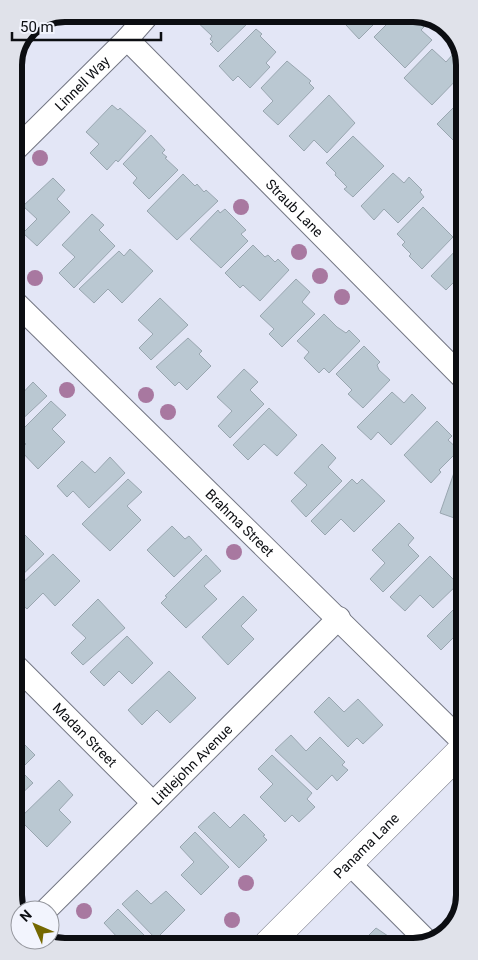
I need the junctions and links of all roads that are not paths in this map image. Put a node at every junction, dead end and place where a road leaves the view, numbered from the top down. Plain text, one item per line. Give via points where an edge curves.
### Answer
1 (142, 22) edge
2 (126, 40) junction
3 (23, 142) edge
4 (23, 310) edge
5 (456, 371) edge
6 (339, 618) junction
7 (22, 673) edge
8 (456, 735) edge
9 (456, 756) edge
10 (153, 803) junction
11 (348, 863) junction
12 (56, 900) edge
13 (422, 936) edge
14 (274, 938) edge

1 - 2 street, Linnell Way
2 - 3 street, Linnell Way
2 - 5 street, Straub Lane
4 - 6 street, Brahma Street
6 - 8 street, Brahma Street
6 - 10 street, Littlejohn Avenue
7 - 10 street, Madan Street
9 - 11 main road, Panama Lane
10 - 12 street, Littlejohn Avenue
11 - 13 street
11 - 14 main road, Panama Lane

